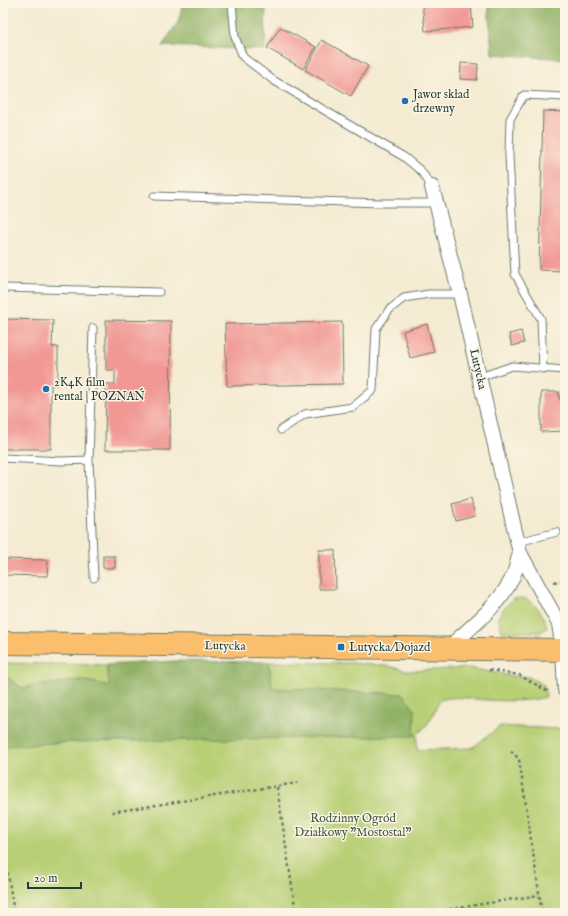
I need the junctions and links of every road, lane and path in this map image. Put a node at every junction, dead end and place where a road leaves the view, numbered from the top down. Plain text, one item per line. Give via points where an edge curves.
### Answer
1 (232, 3) edge
2 (565, 97) edge
3 (432, 187) joint
4 (154, 196) dead end
5 (436, 203) junction
6 (3, 288) edge
7 (159, 292) dead end
8 (460, 294) junction
9 (92, 328) dead end
10 (543, 369) junction
11 (565, 370) edge
12 (480, 377) junction
13 (281, 430) dead end
14 (3, 458) edge
15 (89, 460) junction
16 (557, 532) dead end
17 (519, 547) junction
18 (94, 578) dead end
19 (3, 644) edge
20 (447, 649) junction
21 (564, 650) edge
22 (486, 670) dead end
23 (565, 690) edge
24 (550, 692) dead end
25 (511, 751) dead end
26 (297, 783) dead end
27 (278, 787) junction
28 (112, 812) dead end
29 (3, 849) edge
30 (539, 895) junction
31 (14, 913) edge
32 (296, 913) edge
33 (426, 913) edge
34 (542, 913) edge

1 - 3 lane via 235,37 243,57 273,80 404,157 421,171
2 - 10 lane via 524,95 510,119 509,155 515,274 541,319
3 - 5 street, Lutycka
4 - 5 lane
5 - 8 street, Lutycka
6 - 7 lane
8 - 12 street, Lutycka
8 - 13 lane via 429,294 404,298 389,310 376,329 373,390 353,407 305,414
9 - 15 lane
10 - 11 lane
10 - 12 lane via 512,366
12 - 17 street, Lutycka
14 - 15 lane
15 - 18 lane
16 - 17 lane
17 - 20 street, Lutycka via 515,572 504,591 481,618
17 - 21 street, Lutycka via 559,624
19 - 20 main road, Lutycka
20 - 21 main road, Lutycka
21 - 23 street
22 - 24 path via 519,675
25 - 30 path via 519,759
26 - 27 path
27 - 28 path
27 - 32 path
29 - 31 path
30 - 33 path
30 - 34 path

